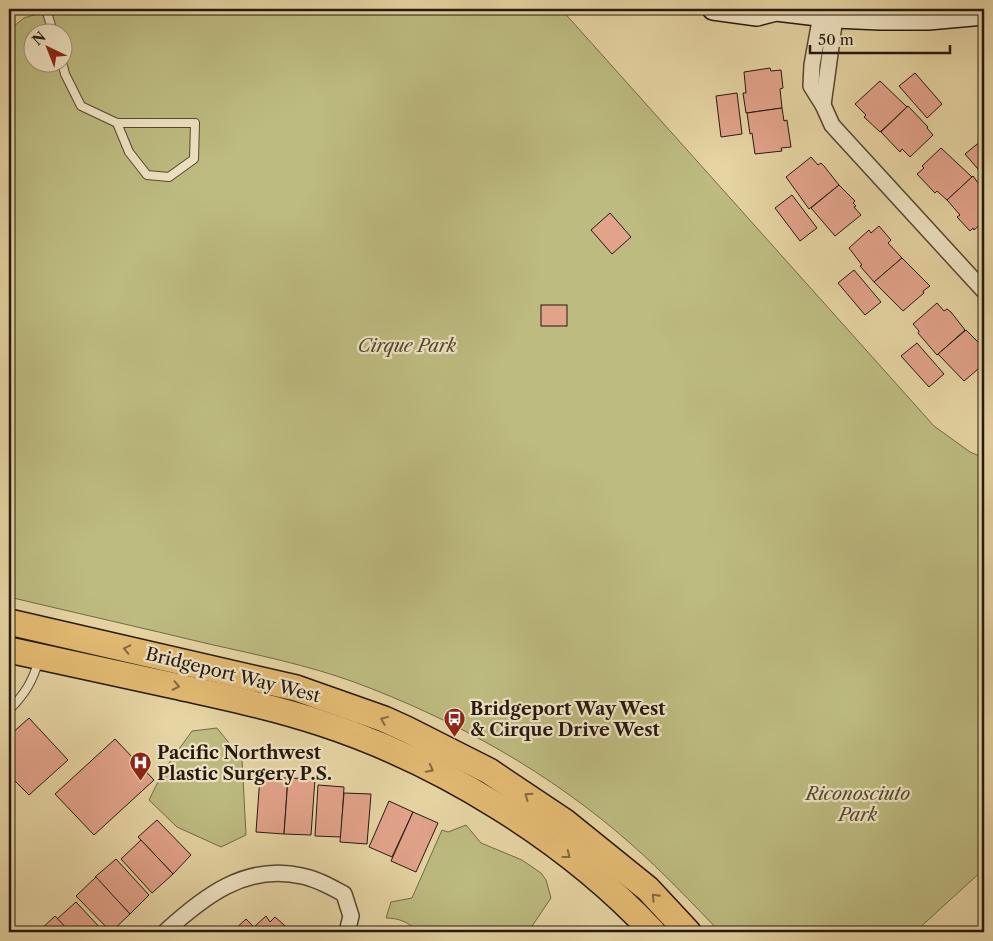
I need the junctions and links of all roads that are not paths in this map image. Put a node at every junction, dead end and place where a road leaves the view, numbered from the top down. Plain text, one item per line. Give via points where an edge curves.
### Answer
1 (46, 9) edge
2 (714, 9) edge
3 (775, 9) edge
4 (984, 14) edge
5 (828, 16) junction
6 (50, 22) edge
7 (64, 72) edge
8 (117, 123) junction
9 (984, 291) edge
10 (9, 622) edge
11 (9, 650) edge
12 (39, 657) junction
13 (9, 710) edge
14 (165, 932) edge
15 (347, 932) edge
16 (653, 932) edge
17 (688, 932) edge

1 - 6 lane
2 - 3 main road via 758,15
3 - 5 main road
4 - 5 main road via 928,19
5 - 9 street via 812,65 811,84 828,119
7 - 8 lane via 81,106
8 - 8 lane via 129,152 147,175 169,177 194,159 195,123
17 -> 10 main road, Bridgeport Way West via 648,889 565,822 489,771 406,729 296,688
11 - 12 main road, Bridgeport Way West
12 - 13 lane via 31,684
12 -> 16 main road, Bridgeport Way West via 259,704 379,745 423,765 525,824 568,856
14 - 15 street via 191,908 223,887 249,877 276,873 319,881 344,894 351,916

